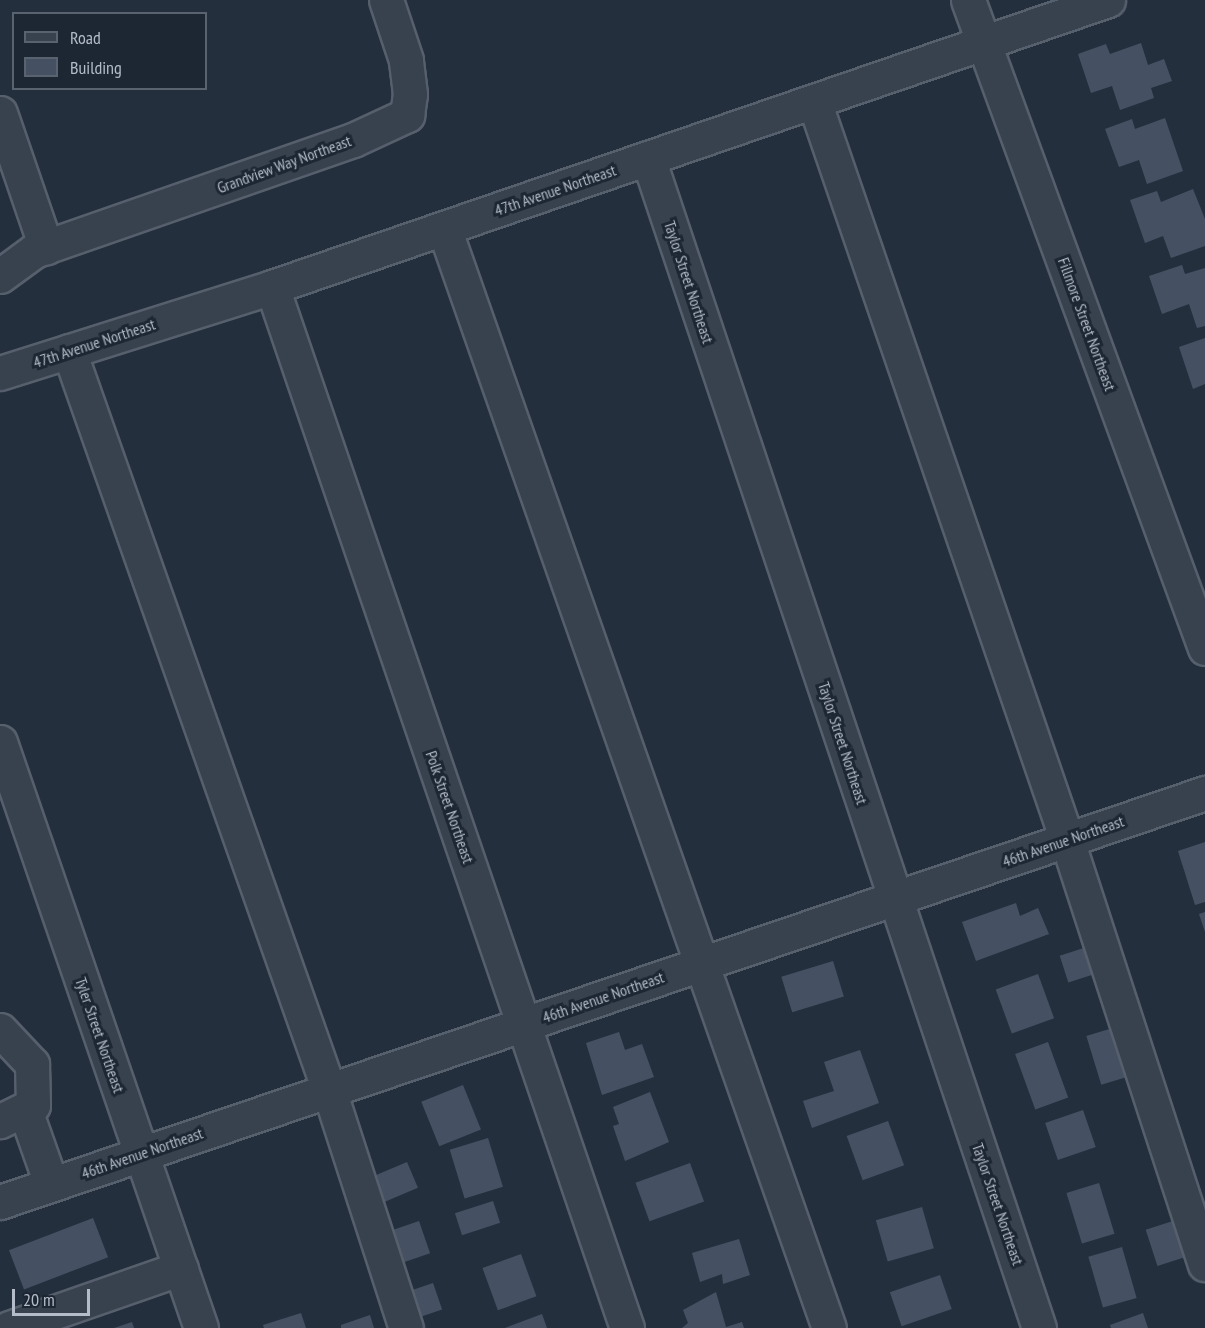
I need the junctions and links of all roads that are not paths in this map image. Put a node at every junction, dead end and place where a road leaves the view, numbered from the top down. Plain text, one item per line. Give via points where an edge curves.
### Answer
1 (386, 0) edge
2 (968, 0) edge
3 (1108, 0) edge
4 (985, 42) junction
5 (814, 100) junction
6 (0, 113) edge
7 (648, 158) junction
8 (444, 228) junction
9 (46, 247) junction
10 (0, 276) edge
11 (272, 286) junction
12 (69, 351) junction
13 (0, 373) edge
14 (1205, 648) edge
15 (0, 742) edge
16 (1205, 793) edge
17 (1067, 840) junction
18 (895, 898) junction
19 (699, 965) junction
20 (524, 1024) junction
21 (0, 1030) edge
22 (0, 1053) edge
23 (329, 1090) junction
24 (8, 1116) edge
25 (141, 1154) junction
26 (51, 1184) junction
27 (0, 1202) edge
28 (1205, 1264) edge
29 (181, 1268) junction
30 (9, 1328) edge
31 (201, 1328) edge
32 (406, 1328) edge
33 (627, 1328) edge
34 (829, 1328) edge
35 (1039, 1328) edge

1 - 9 street, Grandview Way Northeast via 406,60 410,94 407,115 352,140
2 - 4 street, Fillmore Street Northeast
3 - 4 street, 47th Avenue Northeast
4 - 5 street, 47th Avenue Northeast
4 - 14 street, Fillmore Street Northeast
5 - 7 street, 47th Avenue Northeast
5 - 17 street
6 - 9 street
7 - 8 street, 47th Avenue Northeast
7 - 18 street, Taylor Street Northeast
8 - 11 street, 47th Avenue Northeast
8 - 19 street
9 - 10 street, Grandview Way Northeast via 34,251
11 - 12 street, 47th Avenue Northeast
11 - 20 street, Polk Street Northeast
12 - 13 street, 47th Avenue Northeast
12 - 23 street
15 - 25 street, Tyler Street Northeast
16 - 17 street, 46th Avenue Northeast
17 - 18 street, 46th Avenue Northeast
17 - 28 street
18 - 19 street, 46th Avenue Northeast
18 - 35 street, Taylor Street Northeast
19 - 20 street, 46th Avenue Northeast
19 - 34 street
20 - 23 street, 46th Avenue Northeast
20 - 33 street, Polk Street Northeast
21 - 24 street via 32,1064 33,1105
22 - 24 street via 16,1072 20,1088
23 - 25 street, 46th Avenue Northeast
23 - 32 street
24 - 26 street
25 - 26 street, 46th Avenue Northeast
25 - 29 street, Tyler Street Northeast
26 - 27 street, 46th Avenue Northeast
29 - 30 street
29 - 31 street, Tyler Street Northeast

